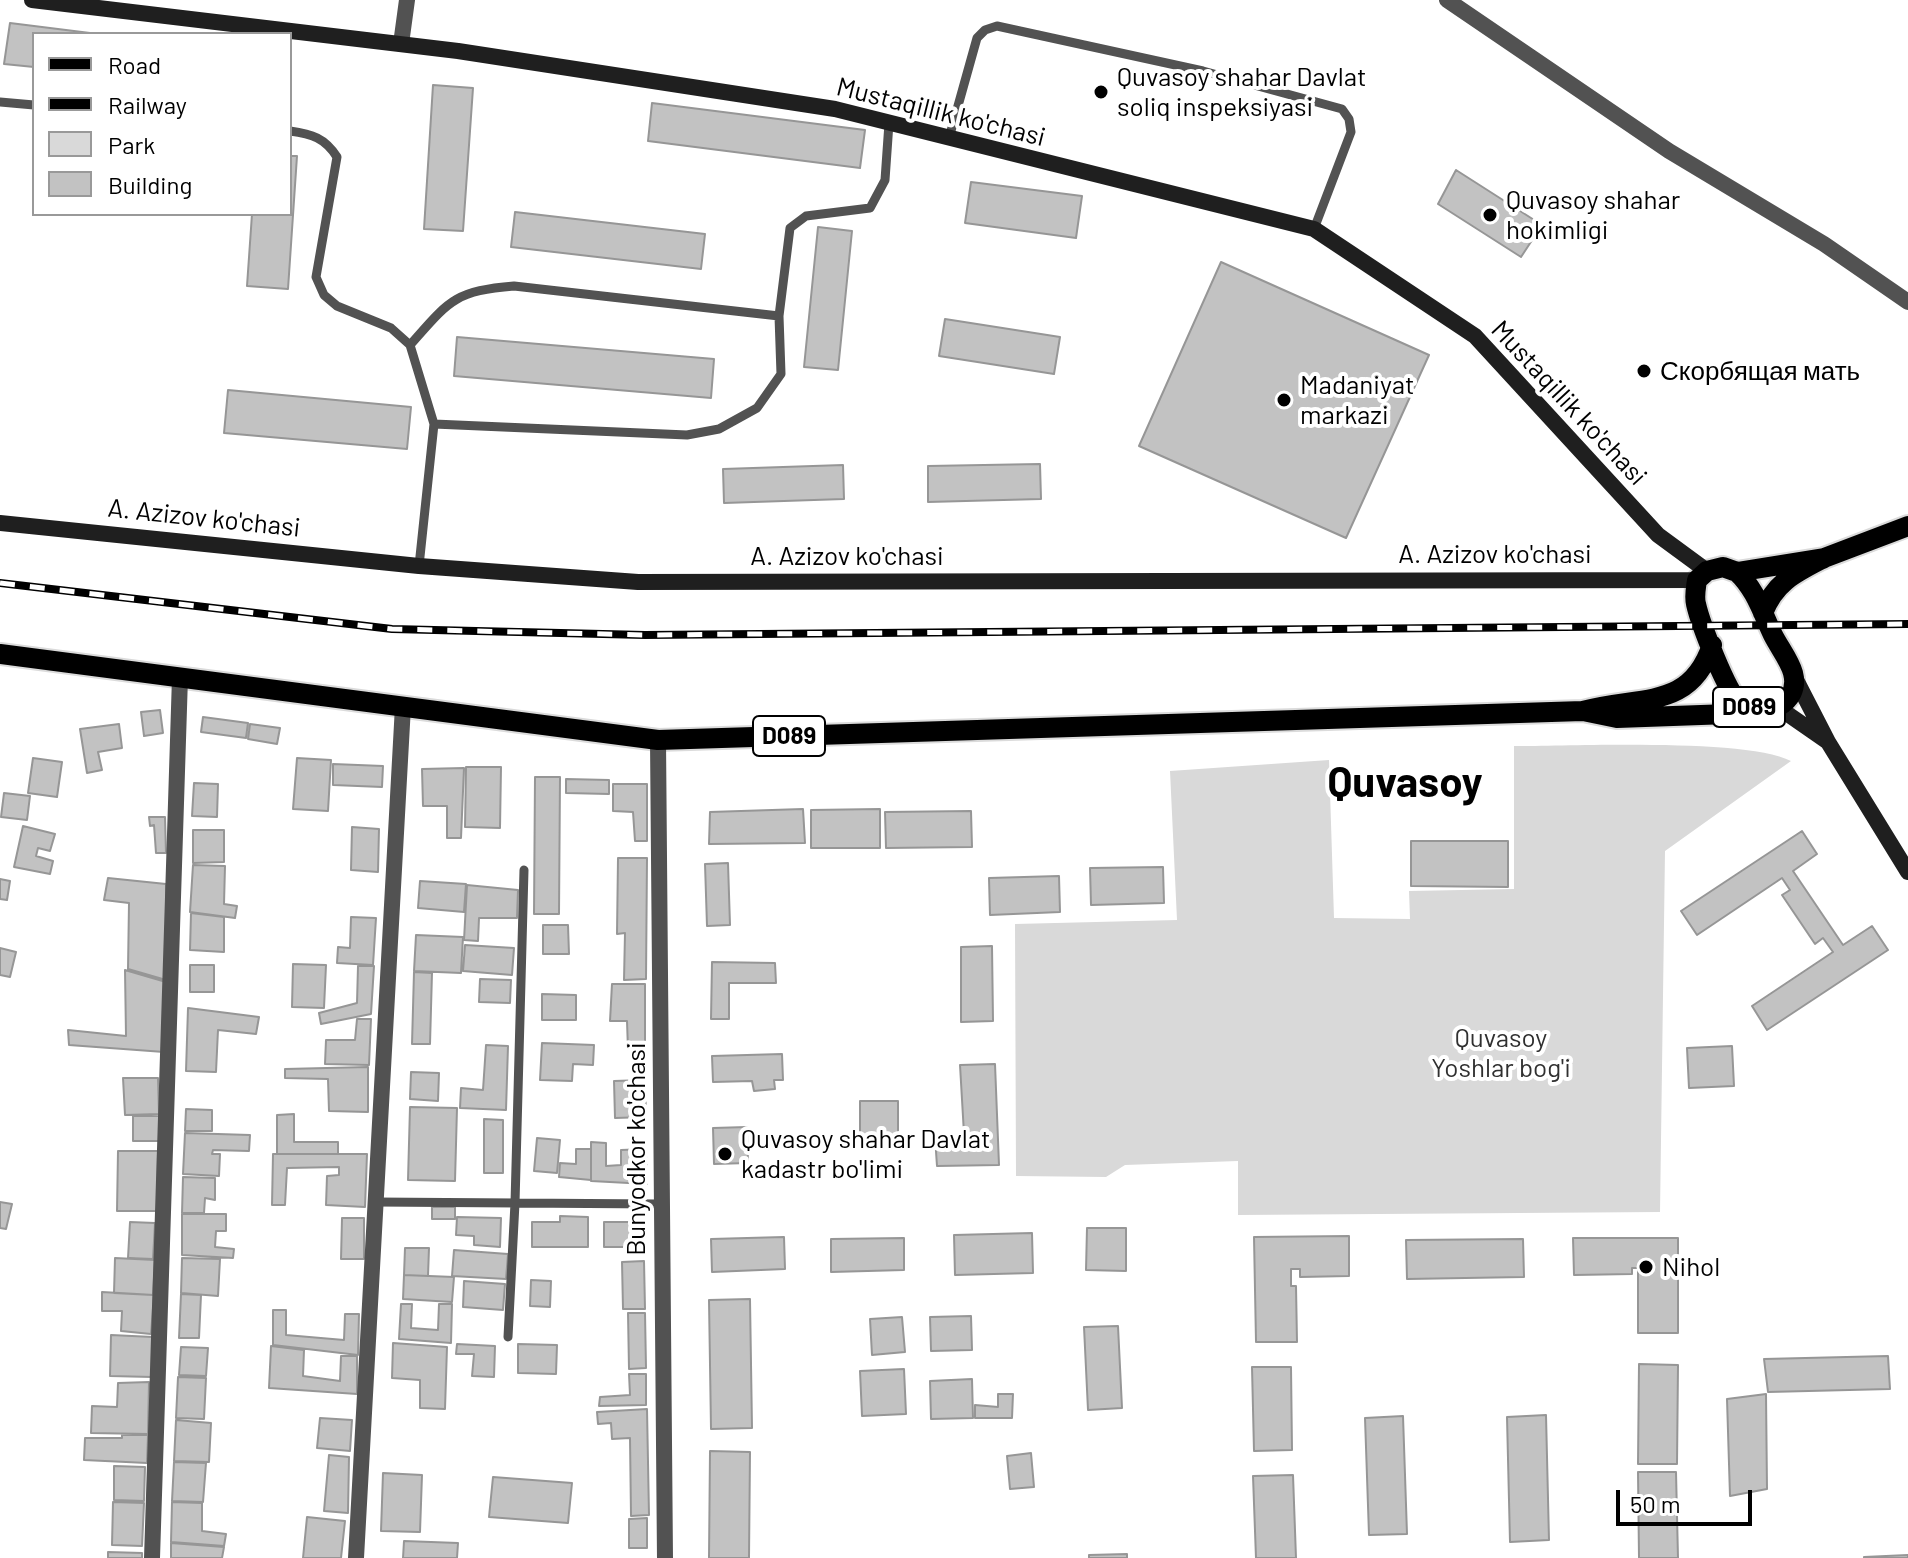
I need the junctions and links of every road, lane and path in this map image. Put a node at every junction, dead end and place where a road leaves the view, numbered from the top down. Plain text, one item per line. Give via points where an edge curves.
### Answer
1 (32, 0) edge
2 (407, 0) edge
3 (1447, 0) edge
4 (250, 30) edge
5 (272, 32) edge
6 (292, 34) edge
7 (401, 44) junction
8 (0, 102) edge
9 (32, 105) edge
10 (889, 123) junction
11 (292, 131) edge
12 (949, 138) junction
13 (1314, 229) junction
14 (1908, 302) edge
15 (779, 316) junction
16 (410, 345) junction
17 (434, 424) junction
18 (0, 523) edge
19 (1908, 526) edge
20 (1824, 558) junction
21 (419, 566) junction
22 (1737, 572) junction
23 (1702, 575) junction
24 (1763, 613) junction
25 (1712, 645) junction
26 (0, 654) edge
27 (1793, 674) junction
28 (180, 677) junction
29 (403, 706) junction
30 (1770, 710) junction
31 (1583, 711) junction
32 (658, 740) junction
33 (1828, 742) junction
34 (524, 870) dead end
35 (1908, 872) edge
36 (375, 1202) junction
37 (515, 1203) junction
38 (659, 1204) junction
39 (508, 1337) dead end
40 (152, 1558) edge
41 (356, 1558) edge
42 (665, 1558) edge

1 - 4 street, Mustaqillik ko'chasi
2 - 7 street
3 - 14 street via 1669,151 1824,244
4 - 5 street, Mustaqillik ko'chasi
6 - 7 street, Mustaqillik ko'chasi
7 - 10 street, Mustaqillik ko'chasi via 835,109
8 - 9 lane
10 - 12 street, Mustaqillik ko'chasi
10 - 15 lane via 885,180 870,208 806,216 790,228
11 - 16 lane via 328,143 337,157 316,277 324,295 337,306 391,328
12 - 13 street, Mustaqillik ko'chasi
12 - 13 lane via 977,38 997,26 1203,71 1342,109 1351,132
13 - 23 street, Mustaqillik ko'chasi via 1475,336 1658,535
15 - 16 lane via 514,286 477,289 449,301
15 - 17 lane via 781,374 757,408 719,429 687,435
16 - 17 lane
17 - 21 lane
18 - 21 street, A. Azizov ko'chasi
19 - 20 main road
20 - 22 main road
20 - 24 main road via 1785,579 1771,593
21 - 23 street, A. Azizov ko'chasi via 638,582
22 - 23 main road via 1723,567
22 - 24 main road, D089 via 1752,586
23 - 25 main road, D089 via 1695,601
24 - 27 main road, D089
25 - 30 main road, D089 via 1739,703
25 - 31 main road, D089 via 1691,684 1669,697
26 - 28 main road, D089
27 - 30 main road, D089 via 1792,691
27 - 33 street
28 - 29 main road, D089
28 - 40 street
29 - 32 main road, D089
29 - 36 street
30 - 31 main road, D089 via 1617,718
30 - 33 street
31 - 32 main road, D089
32 - 38 street, Bunyodkor ko'chasi
33 - 35 street
34 - 37 lane
36 - 37 lane
36 - 41 street
37 - 38 lane
37 - 39 lane
38 - 42 street, Bunyodkor ko'chasi

